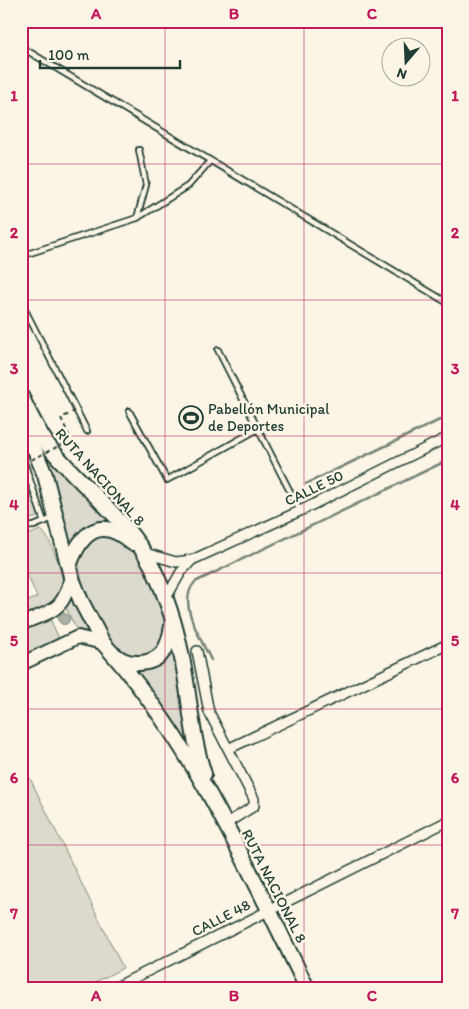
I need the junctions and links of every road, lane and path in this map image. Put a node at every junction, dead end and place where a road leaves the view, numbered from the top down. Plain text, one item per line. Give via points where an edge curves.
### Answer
1 (21, 47) edge
2 (139, 150) dead end
3 (210, 161) junction
4 (137, 218) junction
5 (21, 256) edge
6 (21, 302) edge
7 (448, 303) edge
8 (218, 350) dead end
9 (21, 396) edge
10 (78, 410) junction
11 (129, 412) dead end
12 (21, 417) edge
13 (258, 429) junction
14 (87, 431) dead end
15 (448, 437) edge
16 (21, 438) edge
17 (21, 453) edge
18 (300, 511) junction
19 (51, 519) junction
20 (21, 527) edge
21 (143, 552) junction
22 (192, 560) junction
23 (70, 571) junction
24 (166, 598) junction
25 (174, 618) junction
26 (21, 624) edge
27 (448, 644) edge
28 (106, 647) junction
29 (197, 651) dead end
30 (21, 664) edge
31 (230, 748) junction
32 (211, 799) junction
33 (448, 821) edge
34 (224, 825) junction
35 (268, 909) junction
36 (114, 988) edge
37 (307, 988) edge

1 - 3 lane
2 - 4 lane via 146,185
3 - 4 lane via 188,186
3 - 7 lane
4 - 5 lane
6 - 10 lane
8 - 13 lane
9 - 21 highway, RUTA NACIONAL 8 via 50,448 108,507
10 - 14 lane
10 - 16 path, bridge via 61,418 71,440 30,460
11 - 13 lane via 167,480
12 - 19 highway, RUTA NACIONAL 8 via 45,475
13 - 18 lane
15 - 18 street, CALLE 50
17 - 19 lane
18 - 22 street, CALLE 50
19 - 20 lane
19 - 23 highway, RUTA NACIONAL 8
21 - 22 street, CALLE 50 via 176,562
21 - 23 highway, RUTA NACIONAL 8 via 113,530 94,530 79,541
21 - 24 highway, RUTA NACIONAL 8
22 - 24 street, CALLE 50
23 - 26 main road via 68,594 62,604
23 - 28 highway, RUTA NACIONAL 8 via 81,601
24 - 25 highway, RUTA NACIONAL 8
25 - 28 highway via 165,648 153,660 137,664 128,662
25 - 32 highway, RUTA NACIONAL 8 via 195,742
27 - 31 street
28 - 30 main road via 78,637
28 - 32 highway, RUTA NACIONAL 8 via 171,731
29 - 31 street via 209,712
31 - 34 street via 254,798 254,806
32 - 34 highway, RUTA NACIONAL 8
33 - 35 street, CALLE 48
34 - 35 highway, RUTA NACIONAL 8
35 - 36 street, CALLE 48
35 - 37 highway, RUTA NACIONAL 8

